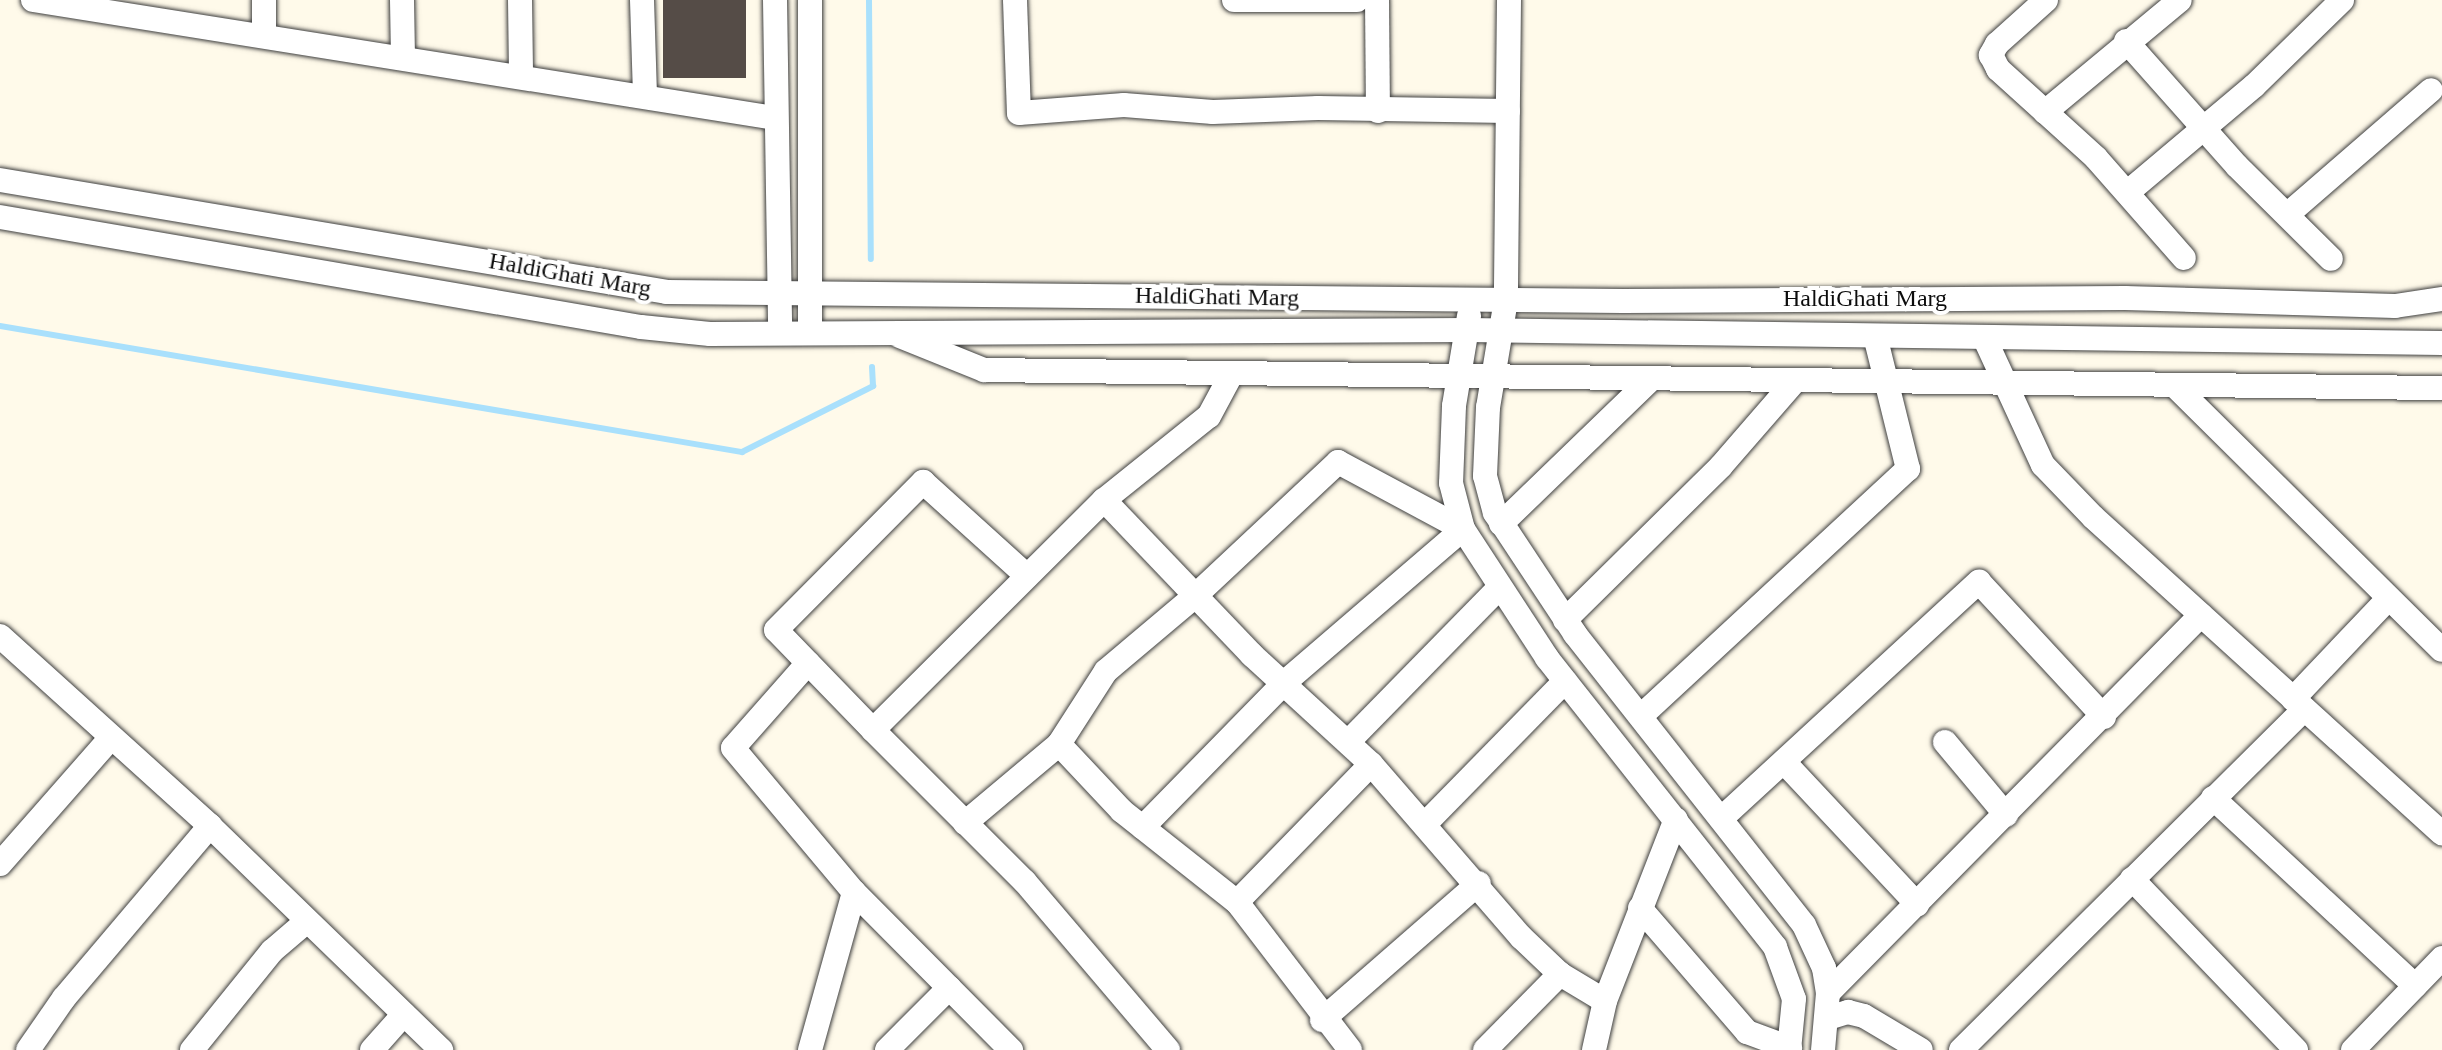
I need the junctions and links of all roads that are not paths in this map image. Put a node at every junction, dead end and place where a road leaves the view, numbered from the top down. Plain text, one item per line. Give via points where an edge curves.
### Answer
1 (264, 0) edge
2 (402, 0) edge
3 (520, 0) edge
4 (642, 0) edge
5 (775, 0) edge
6 (810, 0) edge
7 (1015, 0) edge
8 (1234, 0) edge
9 (1357, 0) edge
10 (1377, 0) edge
11 (1509, 0) edge
12 (2046, 0) edge
13 (2180, 0) edge
14 (2342, 0) edge
15 (42, 1) edge
16 (159, 10) edge
17 (264, 35) junction
18 (2126, 41) junction
19 (403, 57) junction
20 (521, 76) junction
21 (2431, 90) dead end
22 (645, 96) junction
23 (1378, 111) junction
24 (1508, 111) junction
25 (2045, 112) junction
26 (775, 118) junction
27 (2204, 129) junction
28 (0, 180) edge
29 (2128, 192) junction
30 (2288, 214) junction
31 (0, 217) edge
32 (2184, 258) dead end
33 (2331, 259) dead end
34 (776, 293) junction
35 (811, 294) junction
36 (1469, 299) junction
37 (2442, 299) edge
38 (1506, 300) junction
39 (1468, 330) junction
40 (780, 331) junction
41 (810, 331) junction
42 (887, 331) junction
43 (1502, 331) junction
44 (1875, 336) junction
45 (1984, 337) junction
46 (2442, 343) edge
47 (1459, 378) junction
48 (1494, 378) junction
49 (1650, 380) junction
50 (1795, 381) junction
51 (1888, 383) junction
52 (1227, 384) junction
53 (2002, 384) junction
54 (2175, 386) junction
55 (2442, 388) edge
56 (1104, 500) junction
57 (1501, 524) junction
58 (1463, 529) junction
59 (1027, 576) junction
60 (1499, 588) junction
61 (1195, 596) junction
62 (2389, 598) junction
63 (2201, 615) junction
64 (1565, 620) junction
65 (0, 636) edge
66 (2442, 650) edge
67 (808, 663) junction
68 (1565, 681) junction
69 (1284, 683) junction
70 (2298, 704) junction
71 (1641, 716) junction
72 (2104, 717) junction
73 (873, 730) junction
74 (110, 739) junction
75 (1349, 741) junction
76 (1945, 742) dead end
77 (1059, 744) junction
78 (1784, 762) junction
79 (1371, 764) junction
80 (2213, 798) junction
81 (2006, 815) junction
82 (1723, 817) junction
83 (1676, 819) junction
84 (965, 823) junction
85 (1425, 824) junction
86 (210, 826) junction
87 (1143, 827) junction
88 (2442, 834) edge
89 (0, 864) edge
90 (2132, 879) junction
91 (1479, 883) junction
92 (854, 892) junction
93 (1237, 902) junction
94 (1917, 904) junction
95 (1640, 908) junction
96 (307, 921) junction
97 (1560, 974) junction
98 (2431, 978) edge
99 (949, 988) junction
100 (1828, 993) junction
101 (1605, 1001) junction
102 (404, 1014) junction
103 (1828, 1018) junction
104 (1322, 1020) junction
105 (1789, 1049) edge
106 (28, 1050) edge
107 (192, 1050) edge
108 (372, 1050) edge
109 (441, 1050) edge
110 (810, 1050) edge
111 (887, 1050) edge
112 (1011, 1050) edge
113 (1168, 1050) edge
114 (1350, 1050) edge
115 (1485, 1050) edge
116 (1594, 1050) edge
117 (1823, 1050) edge
118 (1921, 1050) edge
119 (1961, 1050) edge
120 (2296, 1050) edge
121 (2353, 1050) edge

1 - 17 street
2 - 19 street
3 - 20 street
4 - 22 street
5 - 26 street
6 - 35 street
7 - 23 street via 1019,113 1124,105 1213,112
8 - 9 street
10 - 23 street
11 - 24 street
12 - 25 street via 1991,55 1998,69
13 - 18 street
14 - 27 street
15 - 16 street
16 - 17 street
17 - 19 street
18 - 25 street
18 - 27 street
19 - 20 street
20 - 22 street
21 - 30 street
22 - 26 street
23 - 24 street
24 - 38 street
25 - 29 street
26 - 34 street
27 - 29 street
27 - 30 street
28 - 34 street, HaldiGhati Marg via 667,292
29 - 32 street
30 - 33 street
31 - 40 street, HaldiGhati Marg via 641,327 710,334
34 - 35 street, HaldiGhati Marg
34 - 40 street
35 - 36 street, HaldiGhati Marg
35 - 41 street
36 - 38 street, HaldiGhati Marg
36 - 39 street
37 - 38 street, HaldiGhati Marg via 2395,306 2125,298
38 - 43 street
39 - 42 street, HaldiGhati Marg
39 - 43 street, HaldiGhati Marg
39 - 47 street
40 - 41 street, HaldiGhati Marg
41 - 42 street, HaldiGhati Marg
42 - 52 street via 984,370
43 - 44 street, HaldiGhati Marg
43 - 48 street
44 - 45 street, HaldiGhati Marg
44 - 51 street
45 - 46 street, HaldiGhati Marg
45 - 53 street
47 - 48 street
47 - 52 street
47 - 58 street via 1451,483
48 - 49 street
48 - 57 street via 1485,476
49 - 50 street
49 - 57 street
50 - 51 street
50 - 64 street via 1721,466
51 - 53 street
51 - 71 street via 1908,469
52 - 56 street via 1209,416
53 - 54 street
53 - 63 street via 2043,465
54 - 55 street
54 - 62 street
56 - 59 street
56 - 61 street
57 - 64 street
58 - 60 street
58 - 61 street via 1338,462
58 - 69 street
59 - 67 street via 923,482 776,630
59 - 73 street
60 - 68 street
60 - 75 street
61 - 69 street
61 - 77 street via 1106,671
62 - 66 street
62 - 70 street
63 - 70 street
63 - 72 street
64 - 71 street
65 - 74 street
67 - 73 street
67 - 92 street via 733,748
68 - 83 street
68 - 85 street
69 - 75 street
69 - 87 street
70 - 80 street
70 - 88 street
71 - 82 street
72 - 78 street via 1979,582
72 - 81 street
73 - 84 street
74 - 86 street
74 - 89 street
75 - 79 street
76 - 81 street
77 - 84 street
77 - 87 street
78 - 82 street
78 - 94 street
79 - 85 street
79 - 93 street
80 - 90 street
80 - 98 street
81 - 94 street
82 - 100 street via 1804,925 1824,968
83 - 95 street
83 - 105 street via 1730,884 1783,962 1794,999
84 - 113 street via 1025,882
85 - 91 street
86 - 96 street
86 - 106 street via 64,998
87 - 93 street
90 - 119 street
90 - 120 street
91 - 97 street via 1521,937
91 - 104 street
92 - 99 street
92 - 110 street
93 - 104 street
94 - 100 street
95 - 101 street
95 - 105 street via 1747,1032
96 - 102 street
96 - 107 street via 272,951
97 - 101 street
97 - 115 street
98 - 121 street
99 - 111 street
99 - 112 street
100 - 103 street
101 - 116 street
102 - 108 street
102 - 109 street
103 - 117 street
103 - 118 street via 1848,1012 1864,1016
104 - 114 street

